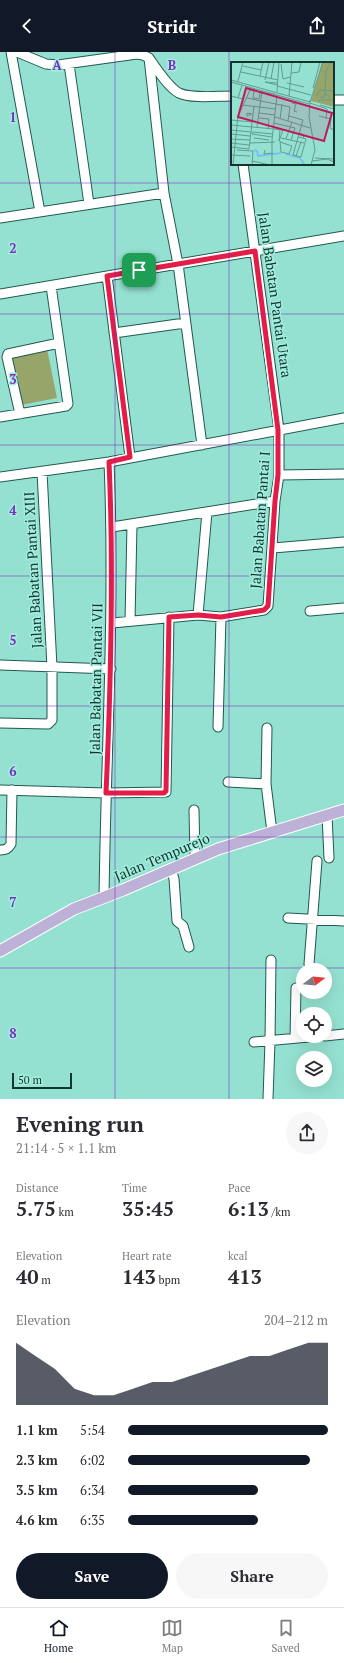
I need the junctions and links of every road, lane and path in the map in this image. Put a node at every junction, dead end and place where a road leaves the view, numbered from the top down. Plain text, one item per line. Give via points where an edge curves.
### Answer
1 (11, 52) edge
2 (17, 52) edge
3 (148, 58) junction
4 (69, 64) junction
5 (231, 96) edge
6 (243, 165) edge
7 (164, 193) junction
8 (89, 204) junction
9 (40, 212) junction
10 (0, 218) edge
11 (344, 236) edge
12 (255, 251) junction
13 (178, 264) junction
14 (107, 276) junction
15 (51, 286) junction
16 (0, 294) edge
17 (185, 323) junction
18 (114, 333) junction
19 (59, 343) junction
20 (20, 414) junction
21 (0, 417) edge
22 (344, 418) edge
23 (278, 430) junction
24 (202, 446) junction
25 (130, 457) junction
26 (109, 462) junction
27 (42, 472) junction
28 (344, 474) edge
29 (278, 475) junction
30 (0, 477) edge
31 (275, 501) junction
32 (206, 512) junction
33 (132, 524) junction
34 (112, 527) junction
35 (344, 542) edge
36 (272, 548) junction
37 (344, 608) edge
38 (310, 610) dead end
39 (198, 615) junction
40 (169, 617) junction
41 (221, 617) junction
42 (130, 621) junction
43 (112, 623) junction
44 (0, 665) edge
45 (52, 666) junction
46 (111, 669) junction
47 (0, 723) edge
48 (218, 727) dead end
49 (267, 728) dead end
50 (228, 782) dead end
51 (266, 784) junction
52 (0, 790) edge
53 (12, 790) junction
54 (106, 793) junction
55 (194, 810) dead end
56 (344, 810) edge
57 (327, 815) junction
58 (272, 832) junction
59 (0, 850) edge
60 (195, 858) junction
61 (329, 858) dead end
62 (317, 861) dead end
63 (171, 869) junction
64 (104, 897) junction
65 (288, 918) dead end
66 (313, 920) junction
67 (344, 921) edge
68 (189, 947) dead end
69 (0, 951) edge
70 (271, 960) dead end
71 (310, 963) edge
72 (296, 988) dead end
73 (344, 1034) edge
74 (332, 1035) edge
75 (295, 1038) joint
76 (270, 1041) junction
77 (254, 1042) dead end
78 (268, 1099) edge

1 - 9 street
2 - 4 street via 46,64
3 - 4 street via 137,54
3 - 5 street via 180,93 191,96
3 - 7 street
4 - 8 street
6 - 12 street, Jalan Babatan Pantai Utara
7 - 8 street
7 - 13 street
8 - 9 street
9 - 10 street
11 - 12 street
12 - 13 street
12 - 23 street, Jalan Babatan Pantai Utara
13 - 14 street
13 - 17 street
14 - 15 street
14 - 18 street
15 - 16 street
15 - 19 street
17 - 18 street
17 - 24 street
18 - 25 street
19 - 20 street via 68,404
19 - 20 street via 8,354
20 - 21 street
22 - 23 street
23 - 24 street
23 - 29 street, Jalan Babatan Pantai I
24 - 25 street
25 - 26 street
26 - 27 street
26 - 34 street, Jalan Babatan Pantai VII
27 - 30 street
27 - 45 street, Jalan Babatan Pantai XIII
28 - 29 street
29 - 31 street, Jalan Babatan Pantai I
31 - 32 street
31 - 36 street, Jalan Babatan Pantai I
32 - 33 street
32 - 39 street
33 - 34 street
33 - 42 street
34 - 43 street, Jalan Babatan Pantai VII
35 - 36 street
36 - 41 street, Jalan Babatan Pantai I via 268,606 264,610
37 - 38 street
39 - 40 street
39 - 41 street
40 - 42 street
40 - 54 street via 166,791
41 - 48 street
42 - 43 street
43 - 46 street, Jalan Babatan Pantai VII
44 - 45 street
45 - 46 street
45 - 47 street, Jalan Babatan Pantai XIII via 51,723
46 - 54 street, Jalan Babatan Pantai VII
49 - 51 street
50 - 51 street
51 - 58 street
52 - 53 street
53 - 54 street
53 - 59 street via 10,844 9,848
54 - 64 street, Jalan Babatan Pantai VII
55 - 60 street
56 - 57 main road, Jalan Tempurejo
57 - 58 main road, Jalan Tempurejo
57 - 61 street
58 - 60 main road, Jalan Tempurejo
60 - 63 main road, Jalan Tempurejo
62 - 66 street
63 - 64 main road, Jalan Tempurejo
63 - 68 street via 177,921 183,926
64 - 69 main road, Jalan Tempurejo via 74,909
65 - 66 street
66 - 67 street
66 - 71 street
70 - 76 street
72 - 75 street
73 - 74 street
75 - 76 street
76 - 77 street
76 - 78 street

